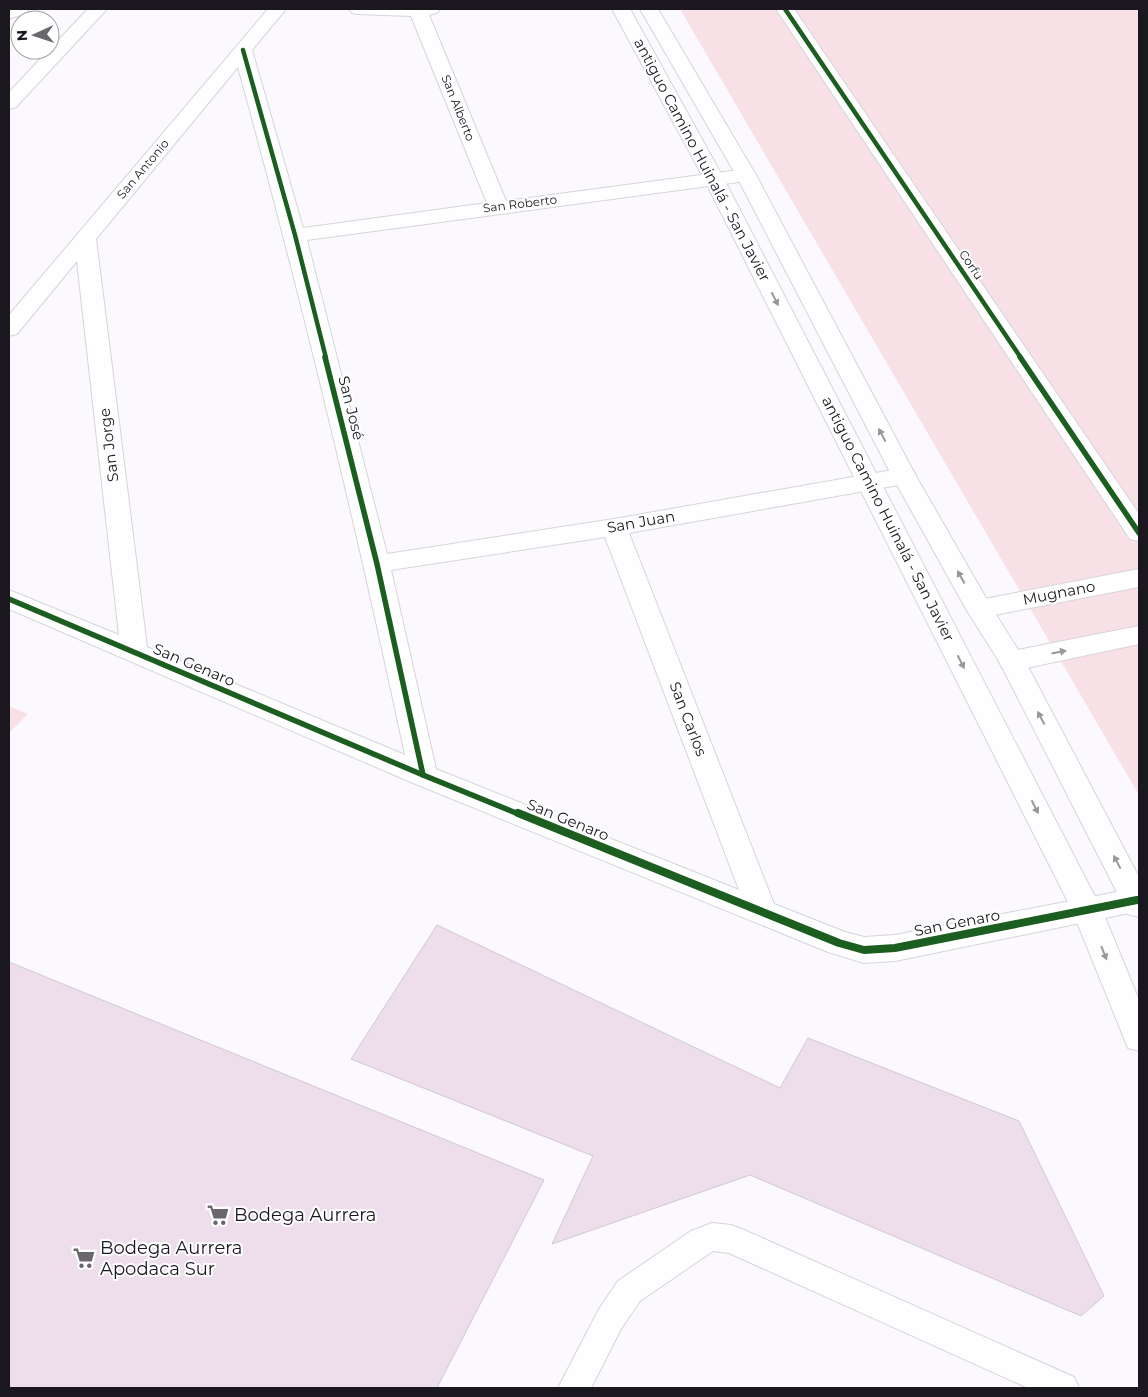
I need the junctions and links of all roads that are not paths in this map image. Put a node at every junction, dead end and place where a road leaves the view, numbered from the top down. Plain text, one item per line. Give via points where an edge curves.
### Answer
1 (20, 9) edge
2 (98, 9) edge
3 (277, 9) edge
4 (358, 9) edge
5 (424, 9) edge
6 (621, 9) edge
7 (649, 9) edge
8 (785, 9) edge
9 (9, 14) edge
10 (243, 50) junction
11 (9, 103) edge
12 (746, 175) junction
13 (714, 179) junction
14 (498, 206) junction
15 (295, 235) junction
16 (85, 237) junction
17 (9, 329) edge
18 (904, 476) junction
19 (869, 481) junction
20 (614, 527) junction
21 (1139, 533) edge
22 (377, 564) junction
23 (1139, 578) edge
24 (9, 599) edge
25 (979, 609) junction
26 (1139, 635) edge
27 (134, 653) junction
28 (1012, 661) junction
29 (423, 775) junction
30 (1138, 903) edge
31 (1087, 910) junction
32 (762, 911) junction
33 (1139, 1038) edge
34 (574, 1388) edge
35 (1063, 1388) edge

1 - 9 street
2 - 11 street
3 - 10 street, San Antonio
4 - 5 street
5 - 14 street, San Alberto
6 - 13 street, antiguo Camino Huinalá - San Javier
7 - 12 street
8 - 21 street, Corfu
10 - 15 street, San José
10 - 16 street, San Antonio
12 - 13 street, San Roberto
18 -> 12 street
13 - 14 street, San Roberto
13 -> 19 street, antiguo Camino Huinalá - San Javier
14 - 15 street, San Roberto
15 - 22 street, San José
16 - 17 street, San Antonio
16 - 27 street, San Jorge
18 - 19 street, San Juan
25 -> 18 street
19 - 20 street, San Juan
19 -> 31 street, antiguo Camino Huinalá - San Javier
20 - 22 street, San Juan
20 - 32 street, San Carlos
22 - 29 street, San José
23 - 25 street, Mugnano
24 - 27 street, San Genaro
25 - 28 street
28 -> 26 street
27 - 29 street, San Genaro
30 -> 28 street
29 - 32 street, San Genaro
30 - 31 street, San Genaro
31 - 32 street, San Genaro via 895,948 864,950
31 -> 33 street, antiguo Camino Huinalá - San Javier
34 - 35 lane via 610,1319 629,1292 702,1241 721,1237

